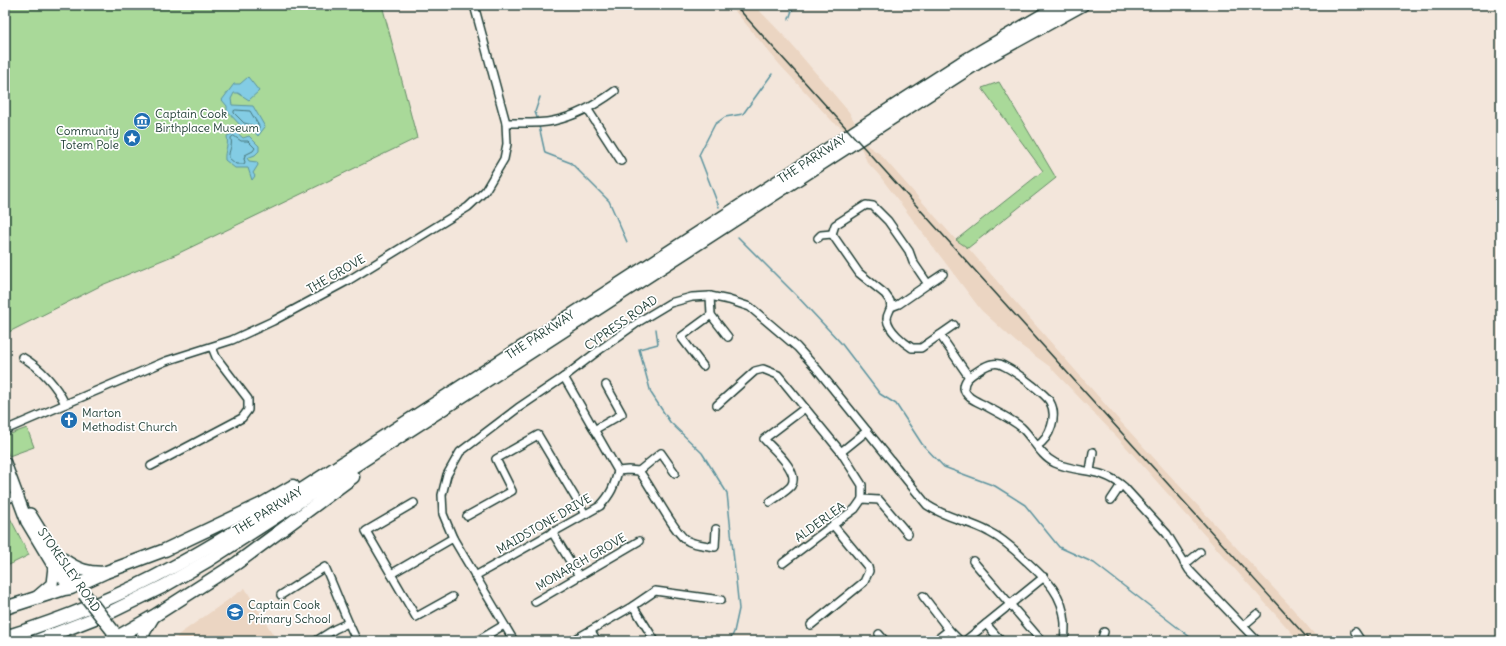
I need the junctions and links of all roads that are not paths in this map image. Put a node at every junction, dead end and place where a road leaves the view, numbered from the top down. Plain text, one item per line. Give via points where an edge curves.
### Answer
1 (474, 5) edge
2 (1060, 5) edge
3 (1082, 5) edge
4 (615, 91) dead end
5 (588, 110) junction
6 (506, 123) junction
7 (621, 161) dead end
8 (832, 234) junction
9 (818, 238) dead end
10 (943, 274) dead end
11 (928, 284) junction
12 (710, 296) junction
13 (891, 307) junction
14 (711, 315) junction
15 (954, 325) dead end
16 (940, 335) junction
17 (728, 337) dead end
18 (212, 347) junction
19 (22, 357) dead end
20 (703, 366) dead end
21 (564, 377) junction
22 (969, 377) junction
23 (606, 385) dead end
24 (65, 404) junction
25 (717, 405) dead end
26 (805, 408) junction
27 (396, 428) junction
28 (5, 430) edge
29 (411, 430) junction
30 (594, 430) junction
31 (867, 430) junction
32 (1037, 446) junction
33 (841, 452) junction
34 (1093, 452) dead end
35 (5, 463) edge
36 (151, 466) dead end
37 (639, 471) junction
38 (1090, 471) junction
39 (618, 472) junction
40 (676, 473) dead end
41 (1121, 485) junction
42 (18, 496) junction
43 (862, 499) junction
44 (1111, 500) dead end
45 (5, 501) edge
46 (770, 502) dead end
47 (414, 503) dead end
48 (585, 514) junction
49 (467, 516) dead end
50 (833, 525) junction
51 (716, 529) dead end
52 (552, 532) junction
53 (908, 534) dead end
54 (453, 538) junction
55 (639, 541) dead end
56 (1200, 552) dead end
57 (55, 553) junction
58 (972, 561) dead end
59 (783, 563) dead end
60 (1184, 564) junction
61 (54, 567) junction
62 (106, 572) junction
63 (391, 574) junction
64 (476, 576) junction
65 (579, 576) junction
66 (1044, 577) junction
67 (78, 591) junction
68 (281, 595) dead end
69 (923, 596) dead end
70 (452, 597) dead end
71 (33, 599) junction
72 (721, 600) dead end
73 (535, 602) dead end
74 (1010, 605) junction
75 (633, 606) junction
76 (5, 608) edge
77 (1257, 614) dead end
78 (154, 616) junction
79 (348, 623) junction
80 (504, 624) junction
81 (986, 624) junction
82 (811, 626) dead end
83 (1243, 626) junction
84 (949, 630) junction
85 (591, 631) junction
86 (1104, 632) dead end
87 (1355, 632) dead end
88 (879, 634) dead end
89 (5, 637) edge
90 (113, 638) edge
91 (1039, 638) dead end
92 (36, 641) edge
93 (142, 641) edge
94 (316, 641) edge
95 (357, 641) edge
96 (477, 641) edge
97 (514, 641) edge
98 (572, 641) edge
99 (597, 641) edge
100 (655, 641) edge
101 (885, 641) edge
102 (935, 641) edge
103 (960, 641) edge
104 (964, 641) edge
105 (1001, 641) edge
106 (1064, 641) edge
107 (1101, 641) edge
108 (1257, 641) edge
109 (1361, 641) edge

1 - 6 street, THE GROVE
2 - 27 highway, THE PARKWAY via 961,62
3 - 29 highway, THE PARKWAY via 982,60
4 - 5 street
5 - 6 street via 552,121
5 - 7 street
6 - 18 street, THE GROVE via 507,144 504,159 486,191 468,207 349,280 273,321
8 - 9 street via 821,235
8 - 11 street via 835,225 863,207 873,206 888,221
8 - 13 street via 859,274 885,294
10 - 11 street
11 - 13 street
12 - 14 street
12 - 21 street, CYPRESS ROAD via 692,297 670,303
12 - 31 street, CYPRESS ROAD via 750,307 775,328 817,369
13 - 16 street via 888,322 892,330 910,347 921,348
14 - 17 street
14 - 20 street via 681,337
15 - 16 street
16 - 22 street
18 - 24 street, THE GROVE via 166,361
18 - 36 street via 216,357 248,400 248,410 242,418
19 - 24 street via 29,360 49,380
21 - 30 street
21 - 54 street, CYPRESS ROAD via 460,452 447,475 442,495 443,514
22 - 32 street via 964,385 964,392 1022,428
22 - 32 street via 986,366 1003,365 1046,396 1053,409 1053,417 1042,443
23 - 30 street via 622,414
24 - 28 street, THE GROVE
25 - 26 street via 755,371 763,369 778,375
26 - 33 street
26 - 46 street via 764,439 791,468 793,477 791,486
27 - 62 highway via 342,456 262,504 165,550
27 - 89 highway, THE PARKWAY via 255,519 173,568 101,602
29 - 78 highway via 389,452 237,564
29 - 92 highway, THE PARKWAY via 209,560 164,586 113,612
30 - 39 street
31 - 33 street
31 - 66 street, CYPRESS ROAD via 927,505 938,512 989,532 1008,544
32 - 38 street via 1055,463
33 - 43 street via 862,485
34 - 38 street
35 - 42 main road, STOKESLEY ROAD
37 - 39 street
37 - 40 street via 661,453
37 - 51 street via 672,524 686,541 715,547
38 - 41 street via 1110,477
39 - 48 street, MAIDSTONE DRIVE via 614,488 607,499
41 - 44 street
41 - 60 street via 1167,534
42 - 45 street
42 - 57 main road, STOKESLEY ROAD
42 - 61 main road, STOKESLEY ROAD via 27,522
43 - 50 street, ALDERLEA via 855,510
43 - 53 street via 879,500
47 - 63 street via 366,531
48 - 49 street via 538,434 496,459 512,491
48 - 52 street, MAIDSTONE DRIVE
50 - 59 street, ALDERLEA
50 - 82 street via 869,570 864,582
52 - 64 street, MAIDSTONE DRIVE
52 - 65 street
54 - 63 street
54 - 64 street, CYPRESS ROAD
55 - 65 street, MONARCH GROVE
56 - 60 street
57 - 62 main road via 81,570
57 - 67 main road, STOKESLEY ROAD
58 - 74 street
60 - 83 street
61 - 67 main road, STOKESLEY ROAD
61 - 71 main road via 52,584
62 - 67 highway
63 - 70 street via 416,617
64 - 80 street, CYPRESS ROAD
65 - 73 street, MONARCH GROVE
66 - 74 street
66 - 106 street, CYPRESS ROAD via 1062,603
67 - 71 highway via 64,589
67 - 90 highway, STOKESLEY ROAD
68 - 79 street via 325,567
69 - 84 street
71 - 76 highway
72 - 75 street via 655,591
74 - 81 street
74 - 91 street
75 - 85 street
75 - 100 street
77 - 83 street
78 - 90 highway
78 - 93 highway via 144,632
79 - 94 street
79 - 95 street
80 - 96 street
80 - 97 street, CYPRESS ROAD
81 - 104 street
81 - 105 street
83 - 108 street
84 - 102 street
84 - 103 street
85 - 98 street
85 - 99 street
86 - 107 street
87 - 109 street
88 - 101 street

